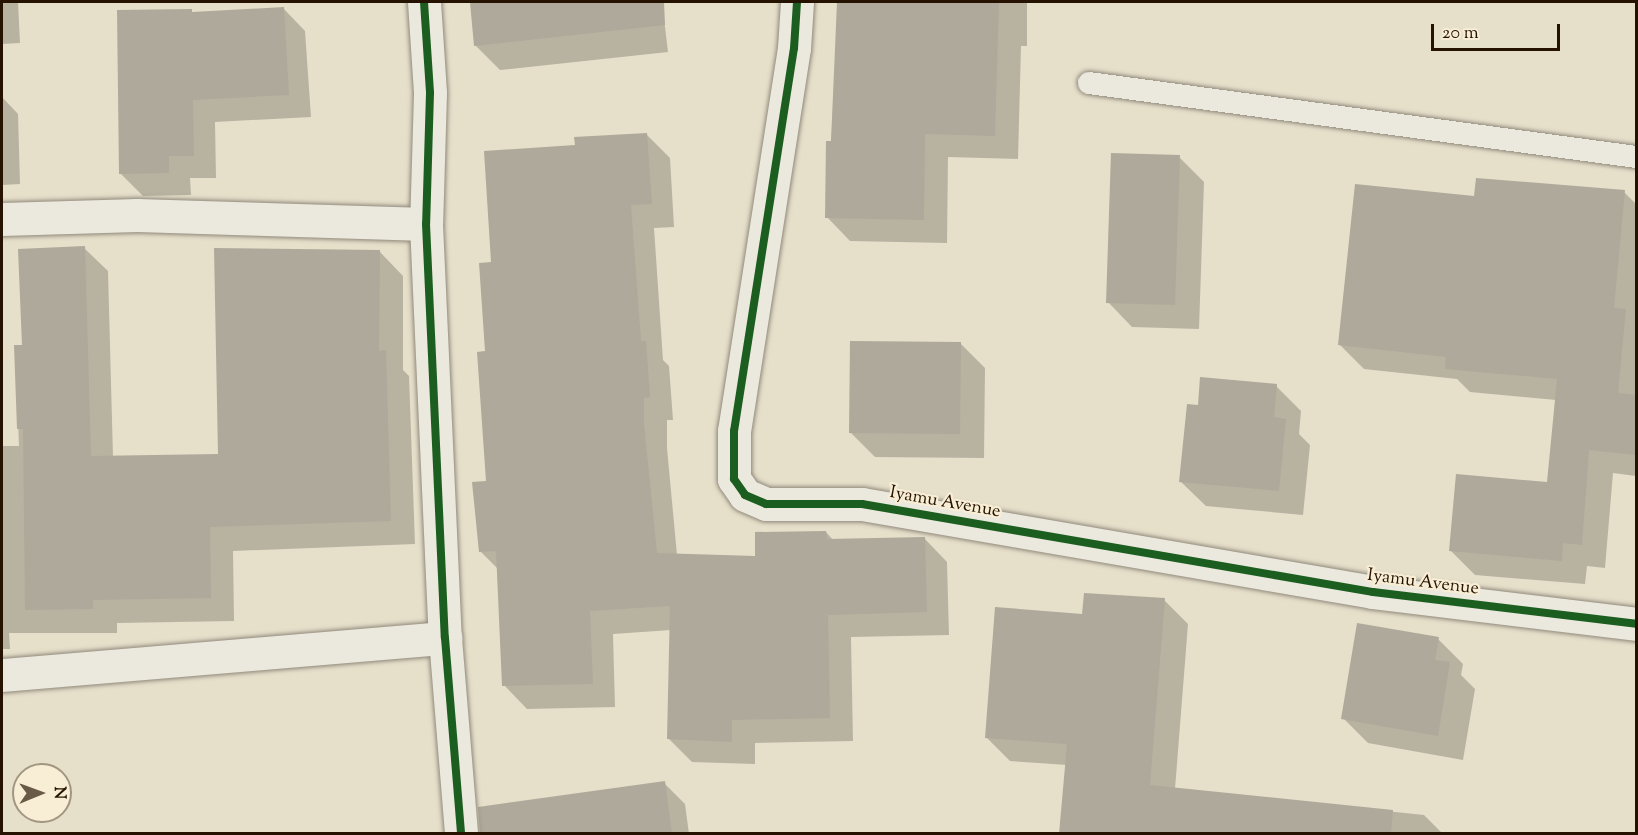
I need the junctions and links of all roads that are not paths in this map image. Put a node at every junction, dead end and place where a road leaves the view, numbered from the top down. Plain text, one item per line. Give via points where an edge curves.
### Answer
1 (424, 2) edge
2 (797, 2) edge
3 (1089, 83) dead end
4 (1636, 157) edge
5 (2, 219) edge
6 (426, 224) junction
7 (1636, 624) edge
8 (445, 638) junction
9 (2, 675) edge
10 (461, 834) edge

1 - 6 street via 430,93
2 - 7 street, Iyamu Avenue via 794,48 734,431 734,479 745,495 766,504 862,504 1372,592
3 - 4 lane
5 - 6 street via 137,215
6 - 8 street
8 - 9 street
8 - 10 street

